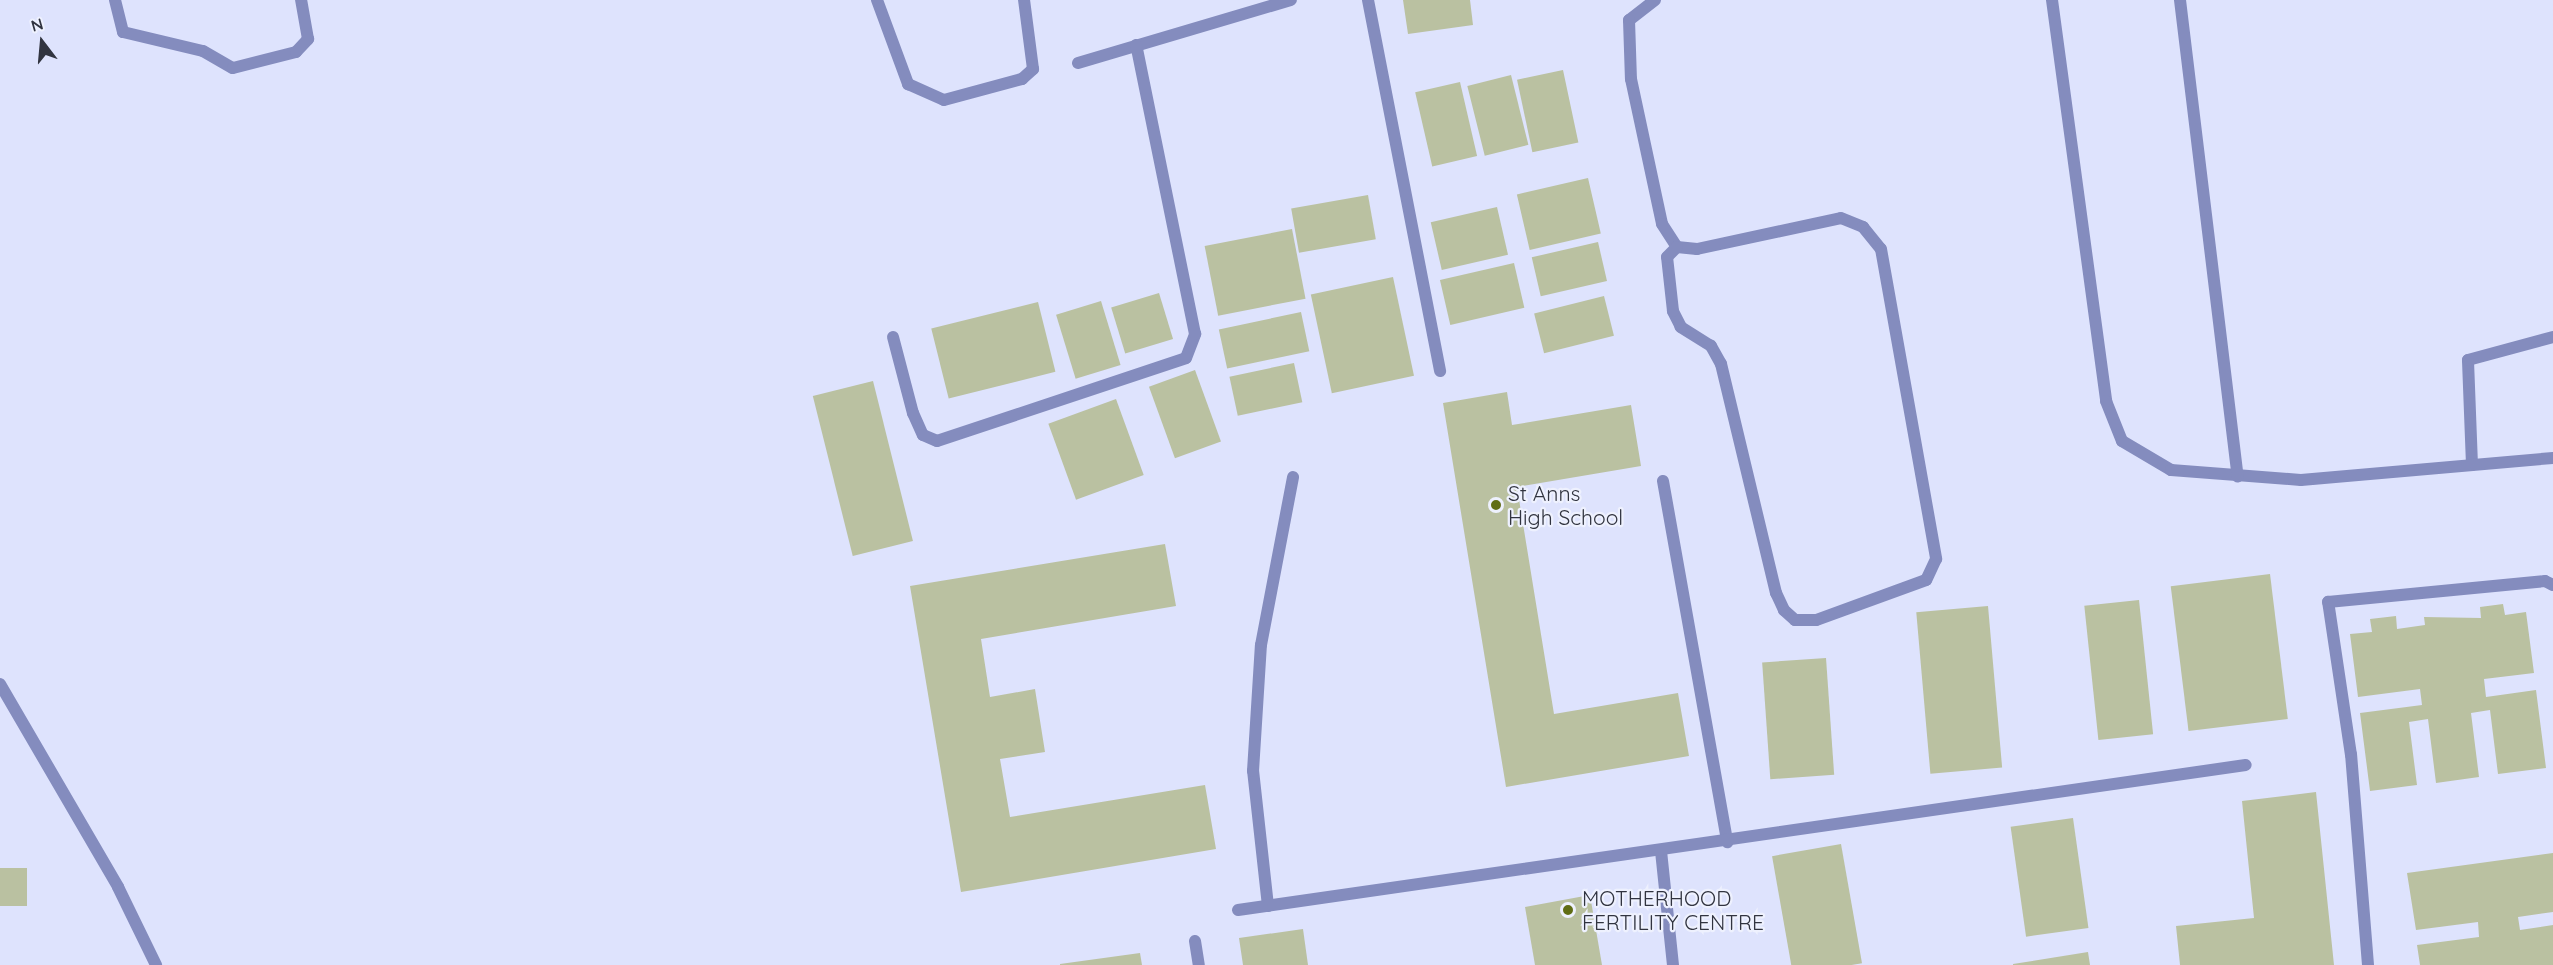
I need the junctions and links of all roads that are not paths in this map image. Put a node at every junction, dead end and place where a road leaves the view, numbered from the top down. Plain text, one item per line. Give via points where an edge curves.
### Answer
1 (116, 0) edge
2 (301, 0) edge
3 (877, 0) edge
4 (1024, 0) edge
5 (1291, 0) edge
6 (1368, 0) edge
7 (1655, 0) edge
8 (2052, 0) edge
9 (2180, 0) edge
10 (1136, 45) junction
11 (1078, 63) dead end
12 (1677, 247) junction
13 (893, 337) dead end
14 (2553, 337) edge
15 (1440, 371) dead end
16 (2553, 458) edge
17 (2472, 465) junction
18 (2238, 476) junction
19 (1293, 477) dead end
20 (1663, 481) dead end
21 (2553, 585) edge
22 (0, 684) edge
23 (2246, 765) dead end
24 (1727, 842) junction
25 (1660, 851) junction
26 (1268, 906) junction
27 (1238, 910) dead end
28 (1195, 941) dead end
29 (156, 965) edge
30 (1199, 965) edge
31 (1673, 965) edge
32 (2368, 965) edge

1 - 2 street via 123,32 203,51 233,68 296,52 308,39
3 - 4 street via 908,84 944,100 1022,79 1033,69
5 - 10 street
6 - 15 street
7 - 12 street via 1629,20 1631,79 1662,224
8 - 18 street via 2106,401 2122,441 2171,470
9 - 18 street
10 - 11 street
10 - 13 street via 1168,221 1195,334 1186,358 938,441 923,435 913,413
12 - 12 street via 1697,249 1840,218 1863,227 1881,249 1936,559 1926,580 1816,620 1795,620 1784,610 1776,593 1721,364 1711,346 1681,327 1673,311 1667,257
14 - 17 street via 2468,360
16 - 17 street
17 - 18 street via 2301,480
19 - 26 street via 1262,645 1253,771
20 - 24 street
21 - 32 street via 2328,602 2351,756
22 - 29 street via 118,887
23 - 24 street
24 - 25 street
25 - 26 street
25 - 31 street
26 - 27 street
28 - 30 street

